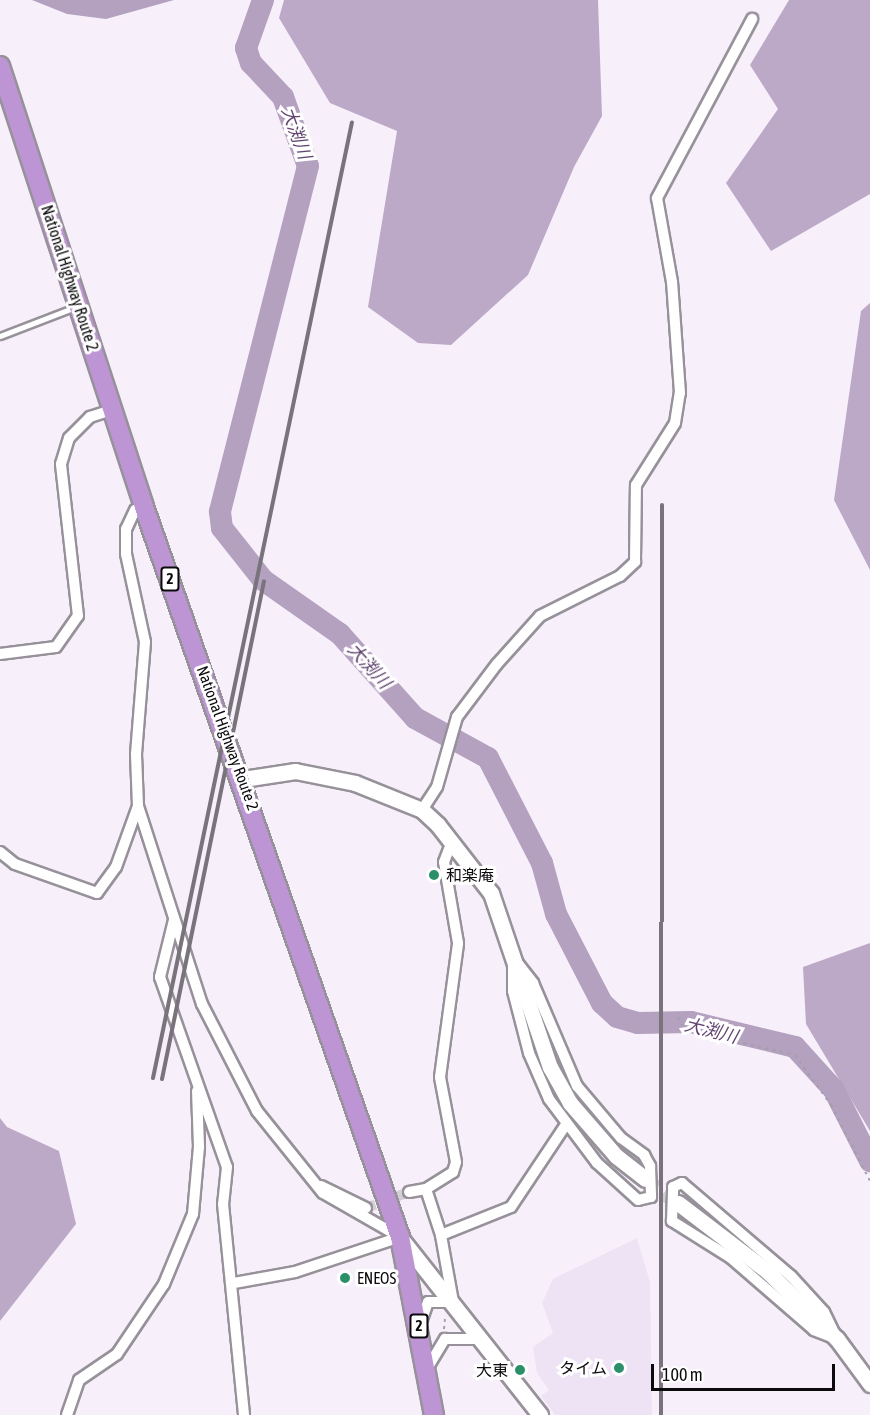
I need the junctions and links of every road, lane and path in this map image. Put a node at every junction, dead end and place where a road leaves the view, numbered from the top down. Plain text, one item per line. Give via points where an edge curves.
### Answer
1 (752, 19) dead end
2 (0, 66) edge
3 (80, 306) junction
4 (0, 336) edge
5 (114, 409) junction
6 (144, 507) junction
7 (0, 654) edge
8 (243, 779) junction
9 (138, 806) junction
10 (422, 810) junction
11 (452, 841) junction
12 (0, 852) edge
13 (174, 919) junction
14 (513, 957) junction
15 (678, 1017) dead end
16 (196, 1078) junction
17 (565, 1126) junction
18 (645, 1179) tunnel mouth
19 (870, 1181) edge
20 (315, 1184) junction
21 (426, 1189) junction
22 (409, 1192) tunnel mouth
23 (678, 1203) tunnel mouth
24 (366, 1208) dead end
25 (441, 1235) junction
26 (400, 1237) junction
27 (234, 1283) junction
28 (449, 1306) junction
29 (420, 1330) junction
30 (444, 1333) dead end
31 (481, 1339) junction
32 (837, 1339) junction
33 (428, 1367) junction
34 (870, 1384) edge
35 (68, 1415) edge
36 (244, 1415) edge
37 (434, 1415) edge
38 (540, 1415) edge

1 - 10 street via 657,198 672,282 680,393 675,423 636,485 635,562 620,576 540,616 497,664 453,728 437,787
2 - 3 highway, National Highway Route 2 / 2
3 - 4 lane
3 - 5 highway, National Highway Route 2 / 2
5 - 6 highway, National Highway Route 2 / 2
5 - 7 street via 90,417 69,438 61,464 78,616 56,648
6 - 8 highway, National Highway Route 2 / 2
6 - 9 street via 135,510 126,529 126,554 145,642 136,754
8 - 10 street via 266,771 295,771 355,783
8 - 26 highway, National Highway Route 2 / 2
9 - 12 street via 116,867 97,893 15,864
9 - 13 street
10 - 11 street
11 - 14 street via 490,893
11 - 21 street via 444,862 458,943 440,1077 456,1162 453,1172
13 - 16 street via 160,977
13 - 20 street via 202,1004 258,1111
14 - 17 street via 513,991 529,1053
14 - 17 street via 533,983 577,1086 596,1113 647,1160 651,1197 638,1200
14 - 18 street via 550,1066 570,1104 616,1156
15 - 19 path via 685,1030 795,1055 831,1105
16 - 27 street via 227,1167 222,1204
16 - 35 street via 199,1148 193,1214 165,1284 117,1354 80,1380
17 - 25 street via 511,1207
20 - 24 street
20 - 26 street via 381,1230
21 - 22 street
21 - 25 street
23 - 32 street via 727,1236
25 - 28 street
26 - 27 street via 294,1272
26 - 28 street
26 - 29 highway, National Highway Route 2 / 2
27 - 36 street
28 - 29 street via 428,1302
28 - 30 path
28 - 31 street
29 - 33 highway, National Highway Route 2 / 2
31 - 33 street via 445,1339
31 - 38 street
32 - 32 street via 814,1330 731,1258 672,1221 673,1187 682,1183 744,1231 824,1312
32 - 34 street
33 - 37 highway, National Highway Route 2 / 2

